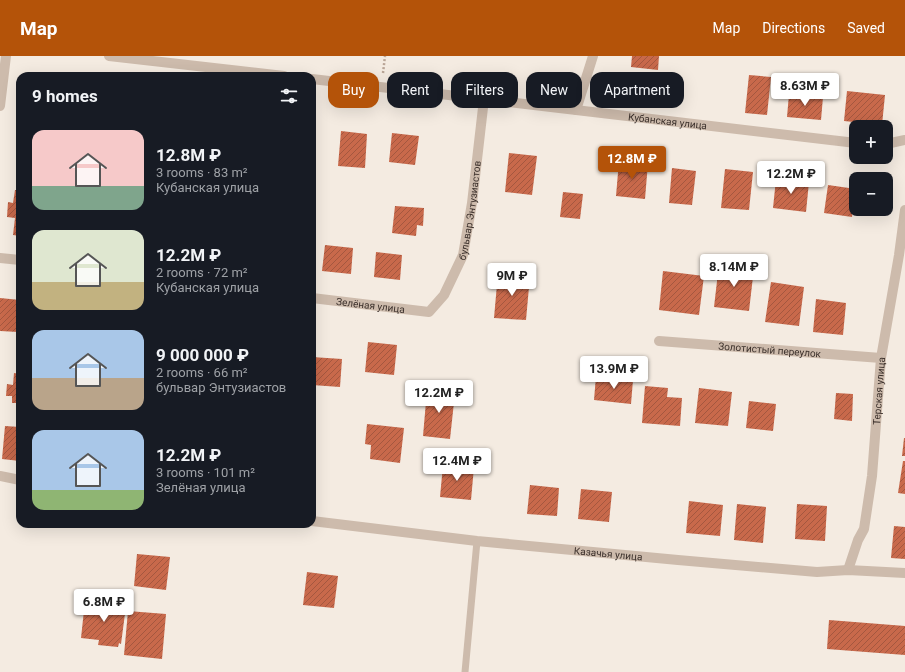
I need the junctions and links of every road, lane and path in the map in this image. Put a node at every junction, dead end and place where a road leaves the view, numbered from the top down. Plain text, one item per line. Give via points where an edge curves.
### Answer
1 (6, 56) edge
2 (109, 56) edge
3 (385, 56) edge
4 (593, 56) edge
5 (249, 72) edge
6 (316, 79) edge
7 (382, 87) junction
8 (451, 95) edge
9 (518, 103) edge
10 (0, 106) edge
11 (483, 108) edge
12 (576, 110) junction
13 (905, 140) edge
14 (849, 142) edge
15 (893, 143) edge
16 (905, 210) edge
17 (0, 258) edge
18 (16, 260) edge
19 (316, 298) edge
20 (428, 312) joint
21 (659, 341) dead end
22 (881, 358) junction
23 (0, 476) edge
24 (16, 479) edge
25 (316, 521) edge
26 (477, 541) junction
27 (848, 570) junction
28 (905, 573) edge
29 (465, 672) edge

1 - 10 street
2 - 5 street
3 - 7 path
4 - 12 street
6 - 7 street, Кубанская улица
7 - 8 street, Кубанская улица
9 - 12 street, Кубанская улица
11 - 20 street, бульвар Энтузиастов via 472,203 462,255 444,295
12 - 14 street, Кубанская улица
13 - 15 street
16 - 22 street, Терская улица
17 - 18 street
19 - 20 street, Зелёная улица
21 - 22 street, Золотистый переулок
22 - 27 street, Терская улица via 872,476 864,529
23 - 24 street
25 - 26 street, Казачья улица
26 - 27 street, Казачья улица via 817,572
26 - 29 lane
27 - 28 street, Казачья улица

